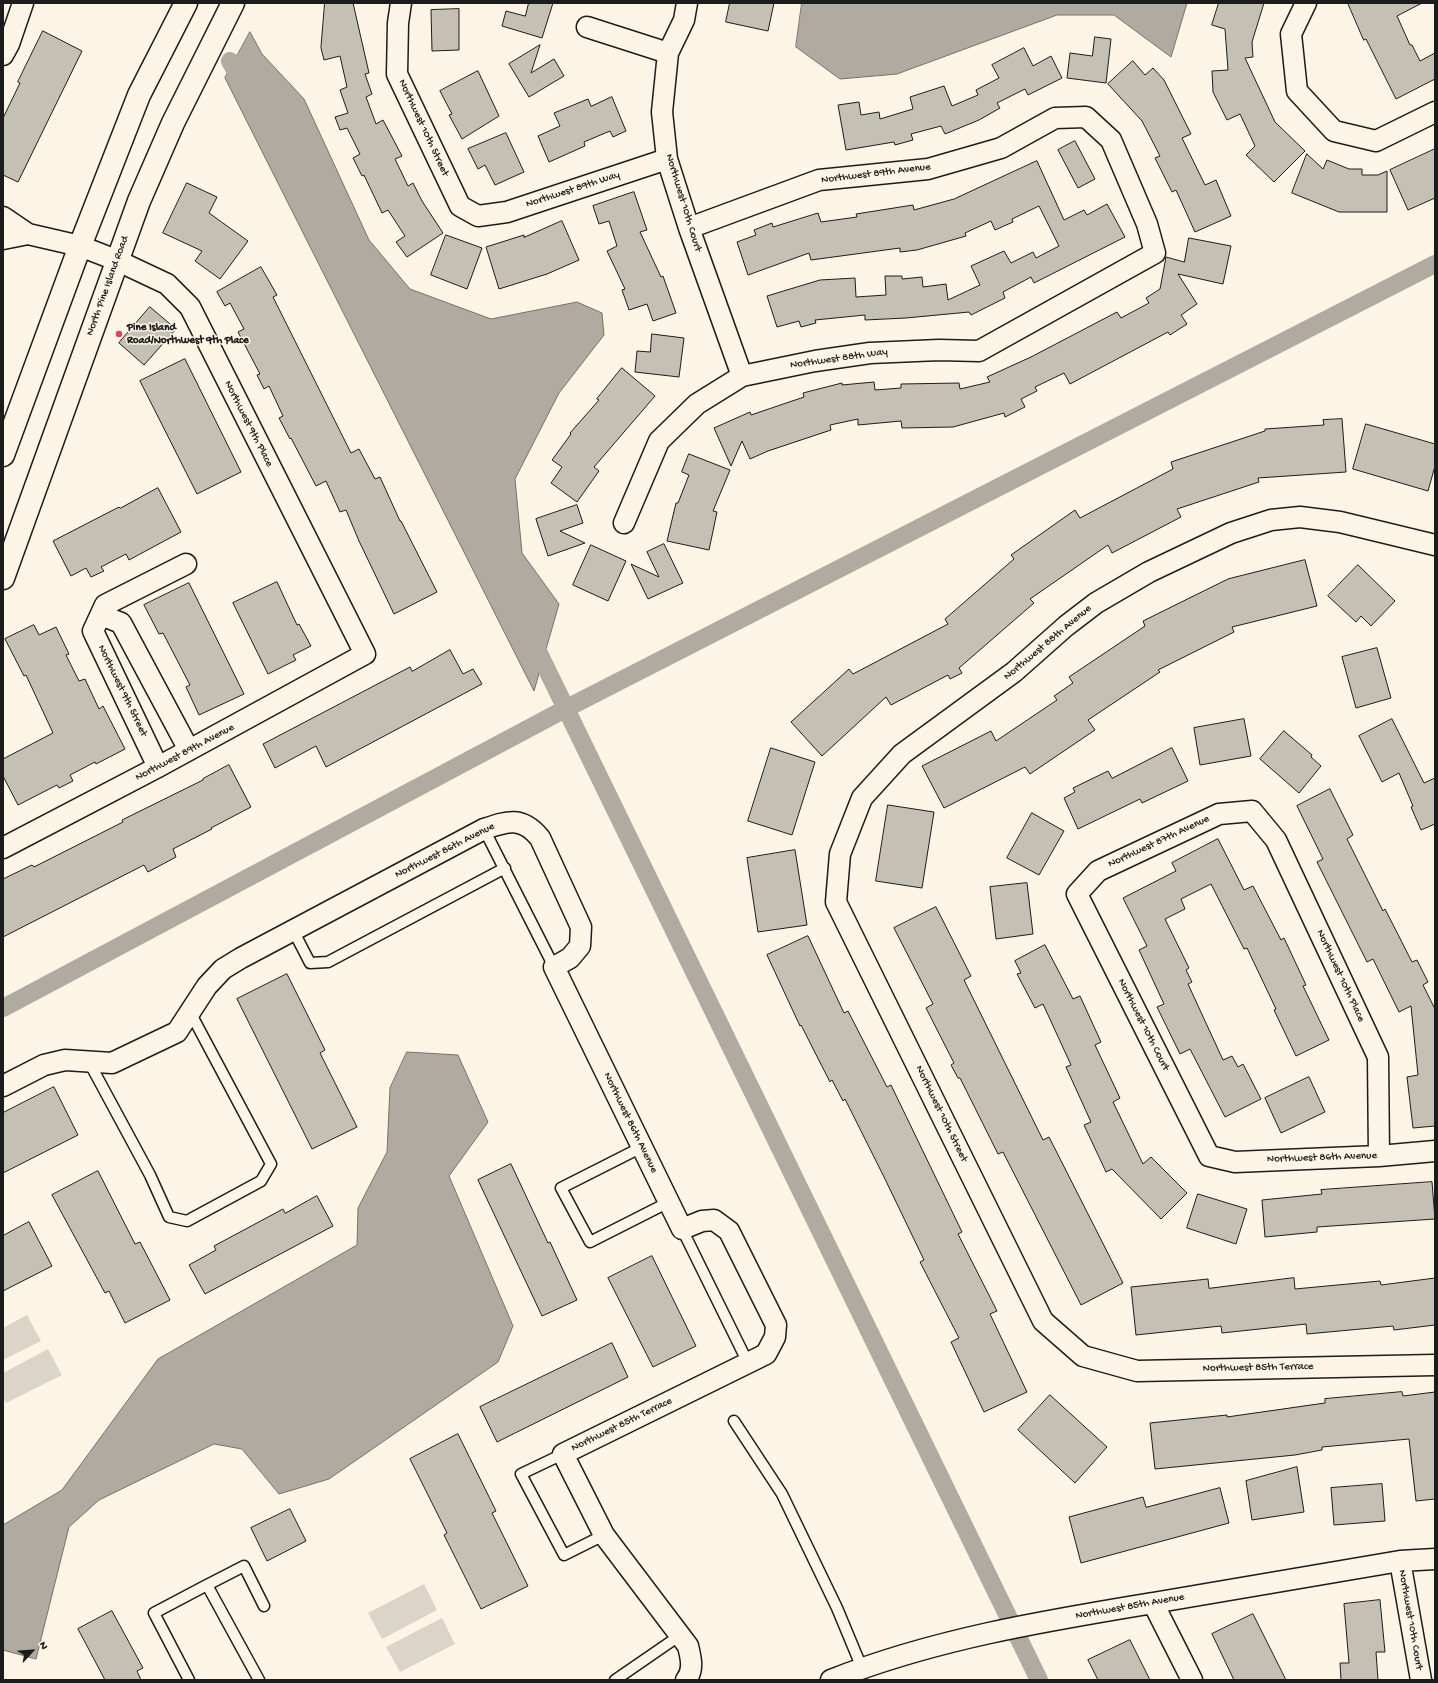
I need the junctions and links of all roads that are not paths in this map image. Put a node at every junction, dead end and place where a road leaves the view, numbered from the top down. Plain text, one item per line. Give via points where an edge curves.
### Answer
1 (23, 3) edge
2 (186, 3) edge
3 (233, 3) edge
4 (401, 3) edge
5 (687, 3) edge
6 (1306, 3) edge
7 (587, 27) dead end
8 (668, 53) junction
9 (3, 55) edge
10 (1435, 112) edge
11 (666, 159) junction
12 (478, 216) joint
13 (3, 218) edge
14 (689, 228) junction
15 (28, 234) junction
16 (3, 239) edge
17 (80, 246) junction
18 (1155, 253) joint
19 (116, 260) junction
20 (742, 376) junction
21 (3, 455) edge
22 (624, 523) dead end
23 (1435, 545) edge
24 (186, 564) dead end
25 (3, 578) edge
26 (100, 615) junction
27 (365, 654) joint
28 (189, 750) junction
29 (158, 767) junction
30 (1252, 812) joint
31 (484, 829) junction
32 (3, 848) edge
33 (840, 854) joint
34 (505, 868) junction
35 (1077, 894) joint
36 (293, 930) junction
37 (554, 967) junction
38 (190, 1012) junction
39 (89, 1062) junction
40 (3, 1086) edge
41 (642, 1147) junction
42 (1435, 1152) edge
43 (1209, 1156) joint
44 (1379, 1156) junction
45 (669, 1202) junction
46 (682, 1228) junction
47 (1083, 1356) joint
48 (748, 1363) junction
49 (1435, 1365) edge
50 (734, 1421) dead end
51 (563, 1454) junction
52 (604, 1535) junction
53 (1435, 1559) edge
54 (1400, 1560) junction
55 (207, 1585) junction
56 (1153, 1603) junction
57 (264, 1606) dead end
58 (679, 1636) junction
59 (862, 1668) junction
60 (189, 1680) edge
61 (259, 1680) edge
62 (615, 1680) edge
63 (686, 1680) edge
64 (831, 1680) edge
65 (1192, 1680) edge
66 (1421, 1680) edge

1 - 9 street
2 - 17 main road via 138,95
3 - 19 main road, North Pine Island Road via 170,130
4 - 12 street, Northwest 10th Street via 398,23 398,74 460,206
5 - 8 street, Northwest 10th Court via 684,20
6 - 10 street via 1291,34 1297,91 1334,131 1376,142
7 - 8 street
8 - 11 street, Northwest 10th Court via 662,112
11 - 12 street, Northwest 89th Way via 507,212
11 - 14 street, Northwest 10th Court
13 - 15 street
14 - 18 street, Northwest 89th Avenue via 819,180 928,169 1001,148 1055,118 1086,117 1111,140 1147,224
14 - 20 street, Northwest 10th Court
15 - 16 street
15 - 17 street, Northwest 9th Place
17 - 19 street, Northwest 9th Place
17 - 21 main road
18 - 20 street, Northwest 88th Way via 978,351 870,352 815,360
19 - 25 main road, North Pine Island Road
19 - 27 street, Northwest 9th Place via 167,284 190,308
20 - 22 street, Northwest 88th Way via 697,404 659,441
23 - 33 street, Northwest 88th Avenue via 1340,522 1300,517 1271,520 1231,533 1149,572 1096,603 1014,672 902,754 862,798
24 - 26 street, Northwest 9th Street via 105,605
26 - 28 street via 121,623
26 - 29 street, Northwest 9th Street via 93,631
27 - 28 street, Northwest 89th Avenue
28 - 29 street, Northwest 89th Avenue
29 - 32 street, Northwest 89th Avenue
30 - 35 street, Northwest 87th Avenue via 1220,814 1098,871
30 - 44 street, Northwest 10th Place via 1276,840 1378,1057
31 - 34 lane
31 - 36 street, Northwest 86th Avenue
31 - 37 street, Northwest 86th Avenue via 505,822 519,822 532,828 540,838 581,927 580,946 570,958
33 - 47 street, Northwest 10th Street via 836,902 1043,1321
34 - 36 lane via 328,962 310,962
34 - 37 lane
35 - 43 street, Northwest 10th Court
36 - 38 street, Northwest 86th Avenue via 223,969 207,986
37 - 41 street, Northwest 86th Avenue
38 - 39 street, Northwest 86th Avenue via 177,1032 112,1063
38 - 39 lane via 271,1164 261,1181 187,1220 169,1217 150,1175
39 - 40 street, Northwest 86th Avenue via 66,1060 44,1064
41 - 45 street, Northwest 86th Avenue
41 - 45 lane via 561,1188 590,1242
42 - 44 street, Northwest 86th Avenue
43 - 44 street, Northwest 86th Avenue via 1235,1162
45 - 46 street, Northwest 86th Avenue
46 - 48 lane
46 - 48 street via 702,1220 714,1220 730,1231 776,1325 775,1337 766,1354
47 - 49 street, Northwest 85th Terrace via 1138,1370
48 - 51 street, Northwest 85th Terrace
50 - 59 lane via 782,1494 837,1608
51 - 52 street, Northwest 85th Terrace
51 - 52 lane via 521,1474 564,1554
52 - 58 street, Northwest 85th Terrace
53 - 54 street, Northwest 85th Avenue
54 - 56 street, Northwest 85th Avenue
54 - 66 street, Northwest 10th Court
55 - 57 lane via 244,1566
55 - 60 lane via 154,1613
55 - 61 lane
56 - 59 street, Northwest 85th Avenue via 1038,1622 907,1653
56 - 65 street
58 - 62 lane
58 - 63 street, Northwest 85th Terrace via 688,1646 692,1660
59 - 64 street, Northwest 85th Avenue

